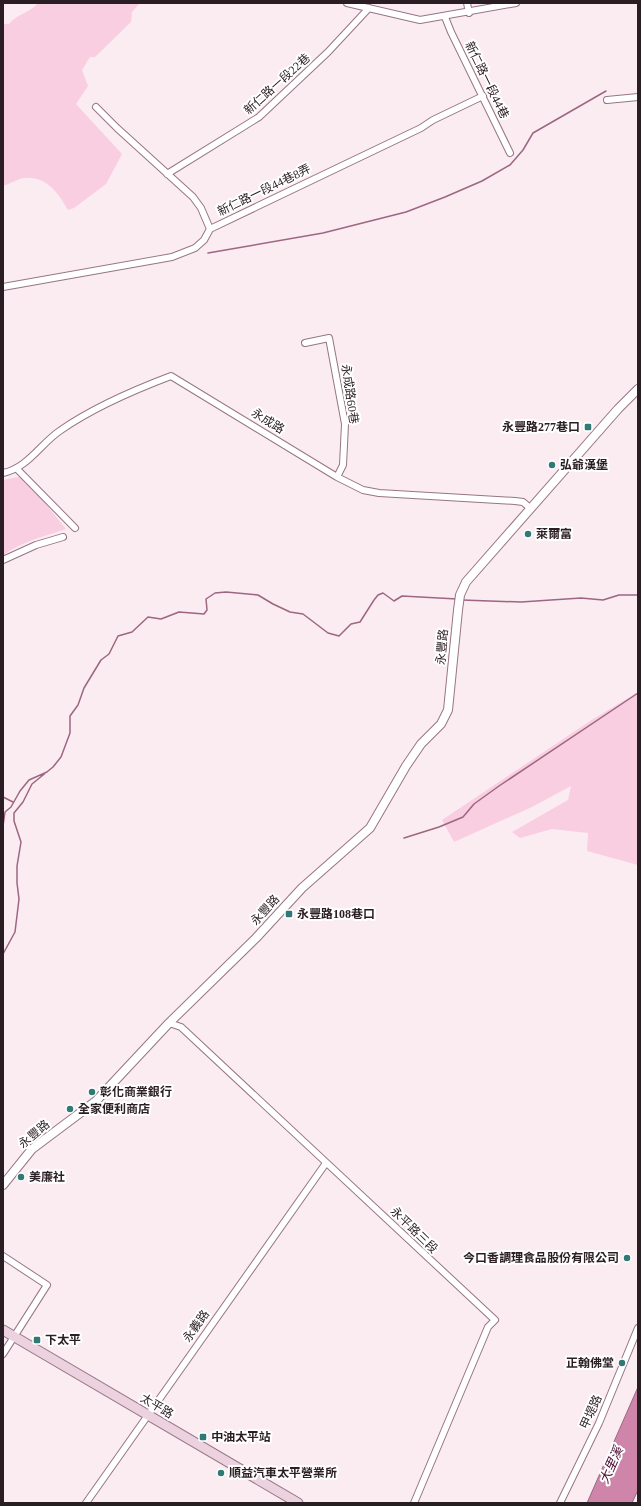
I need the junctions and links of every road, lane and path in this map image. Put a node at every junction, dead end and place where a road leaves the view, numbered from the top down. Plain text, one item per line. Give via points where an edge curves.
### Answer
1 (347, 3) edge
2 (467, 3) edge
3 (516, 3) edge
4 (499, 5) edge
5 (370, 8) junction
6 (469, 12) junction
7 (445, 16) junction
8 (483, 96) junction
9 (638, 96) edge
10 (607, 100) dead end
11 (96, 107) dead end
12 (510, 153) dead end
13 (167, 174) junction
14 (210, 229) junction
15 (3, 287) edge
16 (305, 343) dead end
17 (638, 389) edge
18 (17, 469) junction
19 (3, 473) edge
20 (337, 477) junction
21 (530, 508) junction
22 (75, 528) dead end
23 (63, 537) dead end
24 (3, 560) edge
25 (169, 1023) junction
26 (326, 1163) junction
27 (3, 1185) edge
28 (3, 1256) edge
29 (638, 1328) edge
30 (3, 1330) edge
31 (14, 1336) junction
32 (3, 1354) edge
33 (148, 1414) junction
34 (86, 1503) edge
35 (298, 1503) edge
36 (414, 1503) edge
37 (560, 1503) edge

1 - 5 street
2 - 6 street
3 - 4 street
4 - 6 street
5 - 7 street via 414,20
5 - 13 street, 新仁路一段22巷 via 259,117
6 - 7 street
7 - 8 street, 新仁路一段44巷
8 - 12 street, 新仁路一段44巷
8 - 14 street, 新仁路一段44巷8弄
9 - 10 street
11 - 13 street
13 - 14 street via 193,197
14 - 15 street, 新仁路一段44巷8弄 via 204,240 195,248 172,257
16 - 20 street, 永成路60巷 via 329,338 344,424 343,465
17 - 21 street, 永豐路
18 - 19 street, 永成路
18 - 20 street, 永成路 via 61,430 121,397 171,376
18 - 22 street
20 - 21 street, 永成路 via 370,492 515,501 523,502
21 - 25 street, 永豐路 via 470,576 459,599 448,710 441,724 421,744 406,766 374,823 302,888 256,938
23 - 24 street via 36,545
25 - 26 street, 永平路三段 via 181,1027
25 - 27 street, 永豐路 via 101,1096 32,1149
26 - 33 street, 永義路
26 - 36 street, 永平路三段 via 495,1320 486,1333
28 - 31 street via 47,1285
29 - 37 street, 甲堤路 via 599,1423
30 - 31 main road, 太平路
31 - 32 street
31 - 33 main road, 太平路
33 - 34 street, 永義路
33 - 35 main road, 太平路

